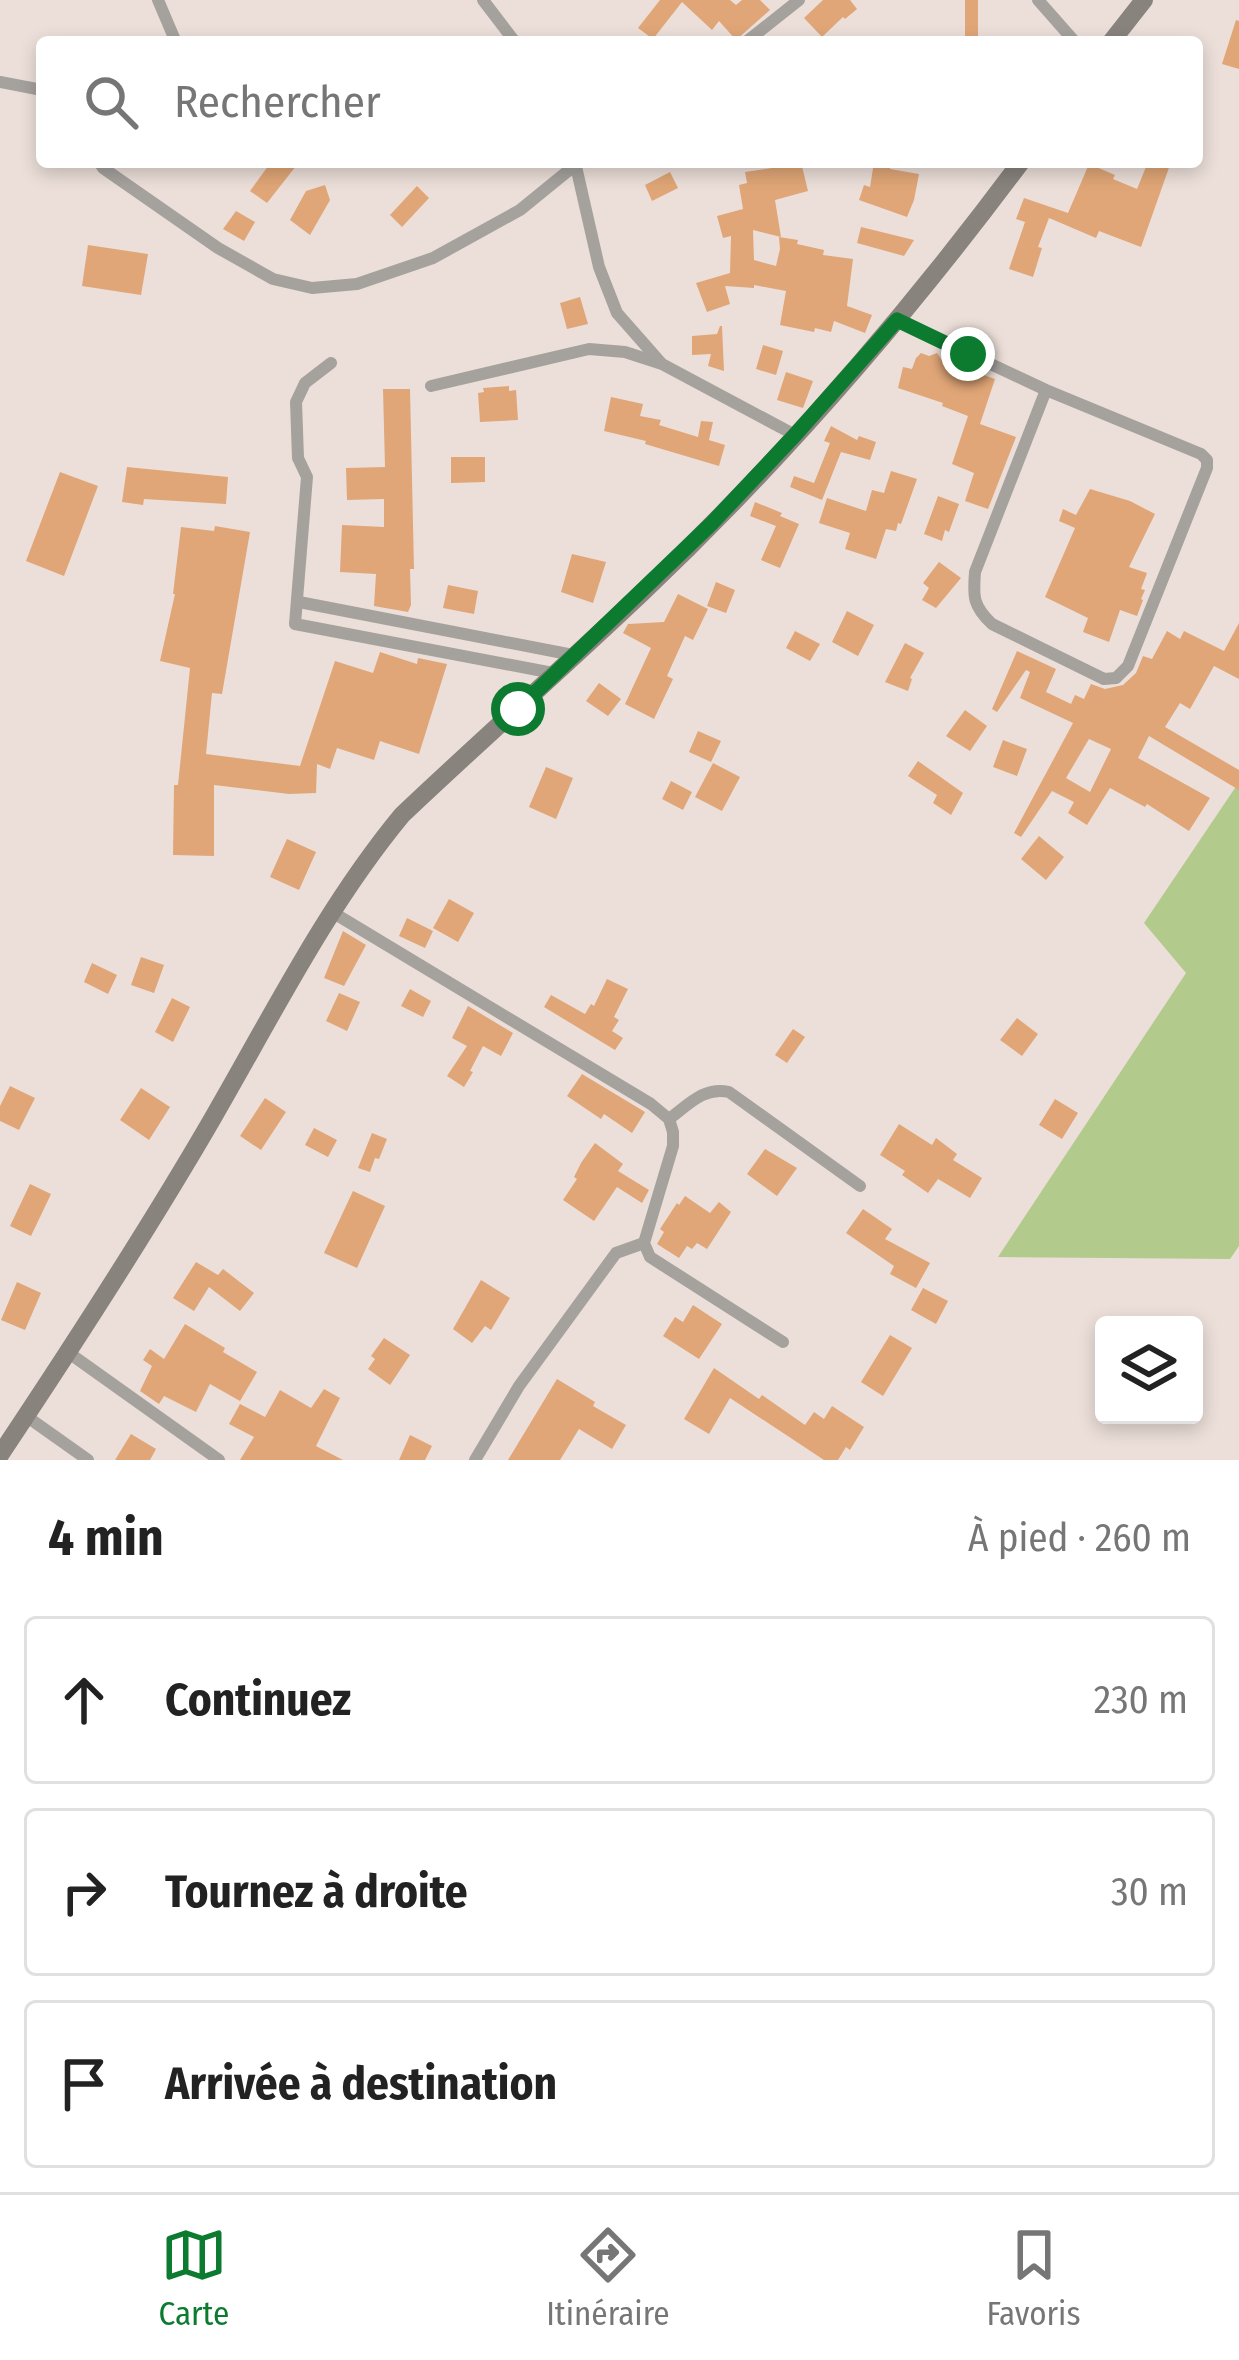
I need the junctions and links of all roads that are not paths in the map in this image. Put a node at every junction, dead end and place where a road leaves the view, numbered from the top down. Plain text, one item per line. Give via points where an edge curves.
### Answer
1 (158, 0) edge
2 (483, 0) edge
3 (799, 0) edge
4 (1038, 0) edge
5 (1144, 0) edge
6 (173, 36) edge
7 (510, 36) edge
8 (754, 36) edge
9 (1070, 36) edge
10 (1117, 36) edge
11 (0, 82) edge
12 (36, 89) edge
13 (103, 168) edge
14 (570, 168) edge
15 (577, 168) edge
16 (1016, 168) edge
17 (897, 320) junction
18 (331, 362) dead end
19 (662, 364) junction
20 (430, 386) dead end
21 (1046, 390) junction
22 (795, 435) junction
23 (299, 602) junction
24 (573, 655) junction
25 (553, 673) junction
26 (332, 912) junction
27 (669, 1119) junction
28 (860, 1186) dead end
29 (644, 1243) junction
30 (783, 1342) dead end
31 (69, 1354) junction
32 (26, 1416) junction
33 (0, 1455) edge
34 (88, 1460) edge
35 (219, 1460) edge
36 (475, 1460) edge

1 - 6 street
2 - 7 street
3 - 8 street
4 - 9 street
5 - 10 street
11 - 12 street
13 - 14 street via 218,248 273,279 312,288 357,284 433,258 520,210
15 - 19 street via 617,313
16 - 17 street
17 - 21 street
17 - 22 street
18 - 23 street via 296,402 298,458 307,477
19 - 20 street via 589,349
19 - 22 street
21 - 21 street via 975,572 973,596 992,624 1116,678 1144,628 1208,460
22 - 24 street
23 - 24 street
23 - 25 street via 297,625
24 - 25 street
25 - 26 street via 402,815
26 - 27 street
26 - 31 street
27 - 28 street via 716,1088 729,1092
27 - 29 street via 673,1146
29 - 30 street via 650,1257
29 - 36 street via 616,1252
31 - 32 street
31 - 35 street
32 - 33 street
32 - 34 street

